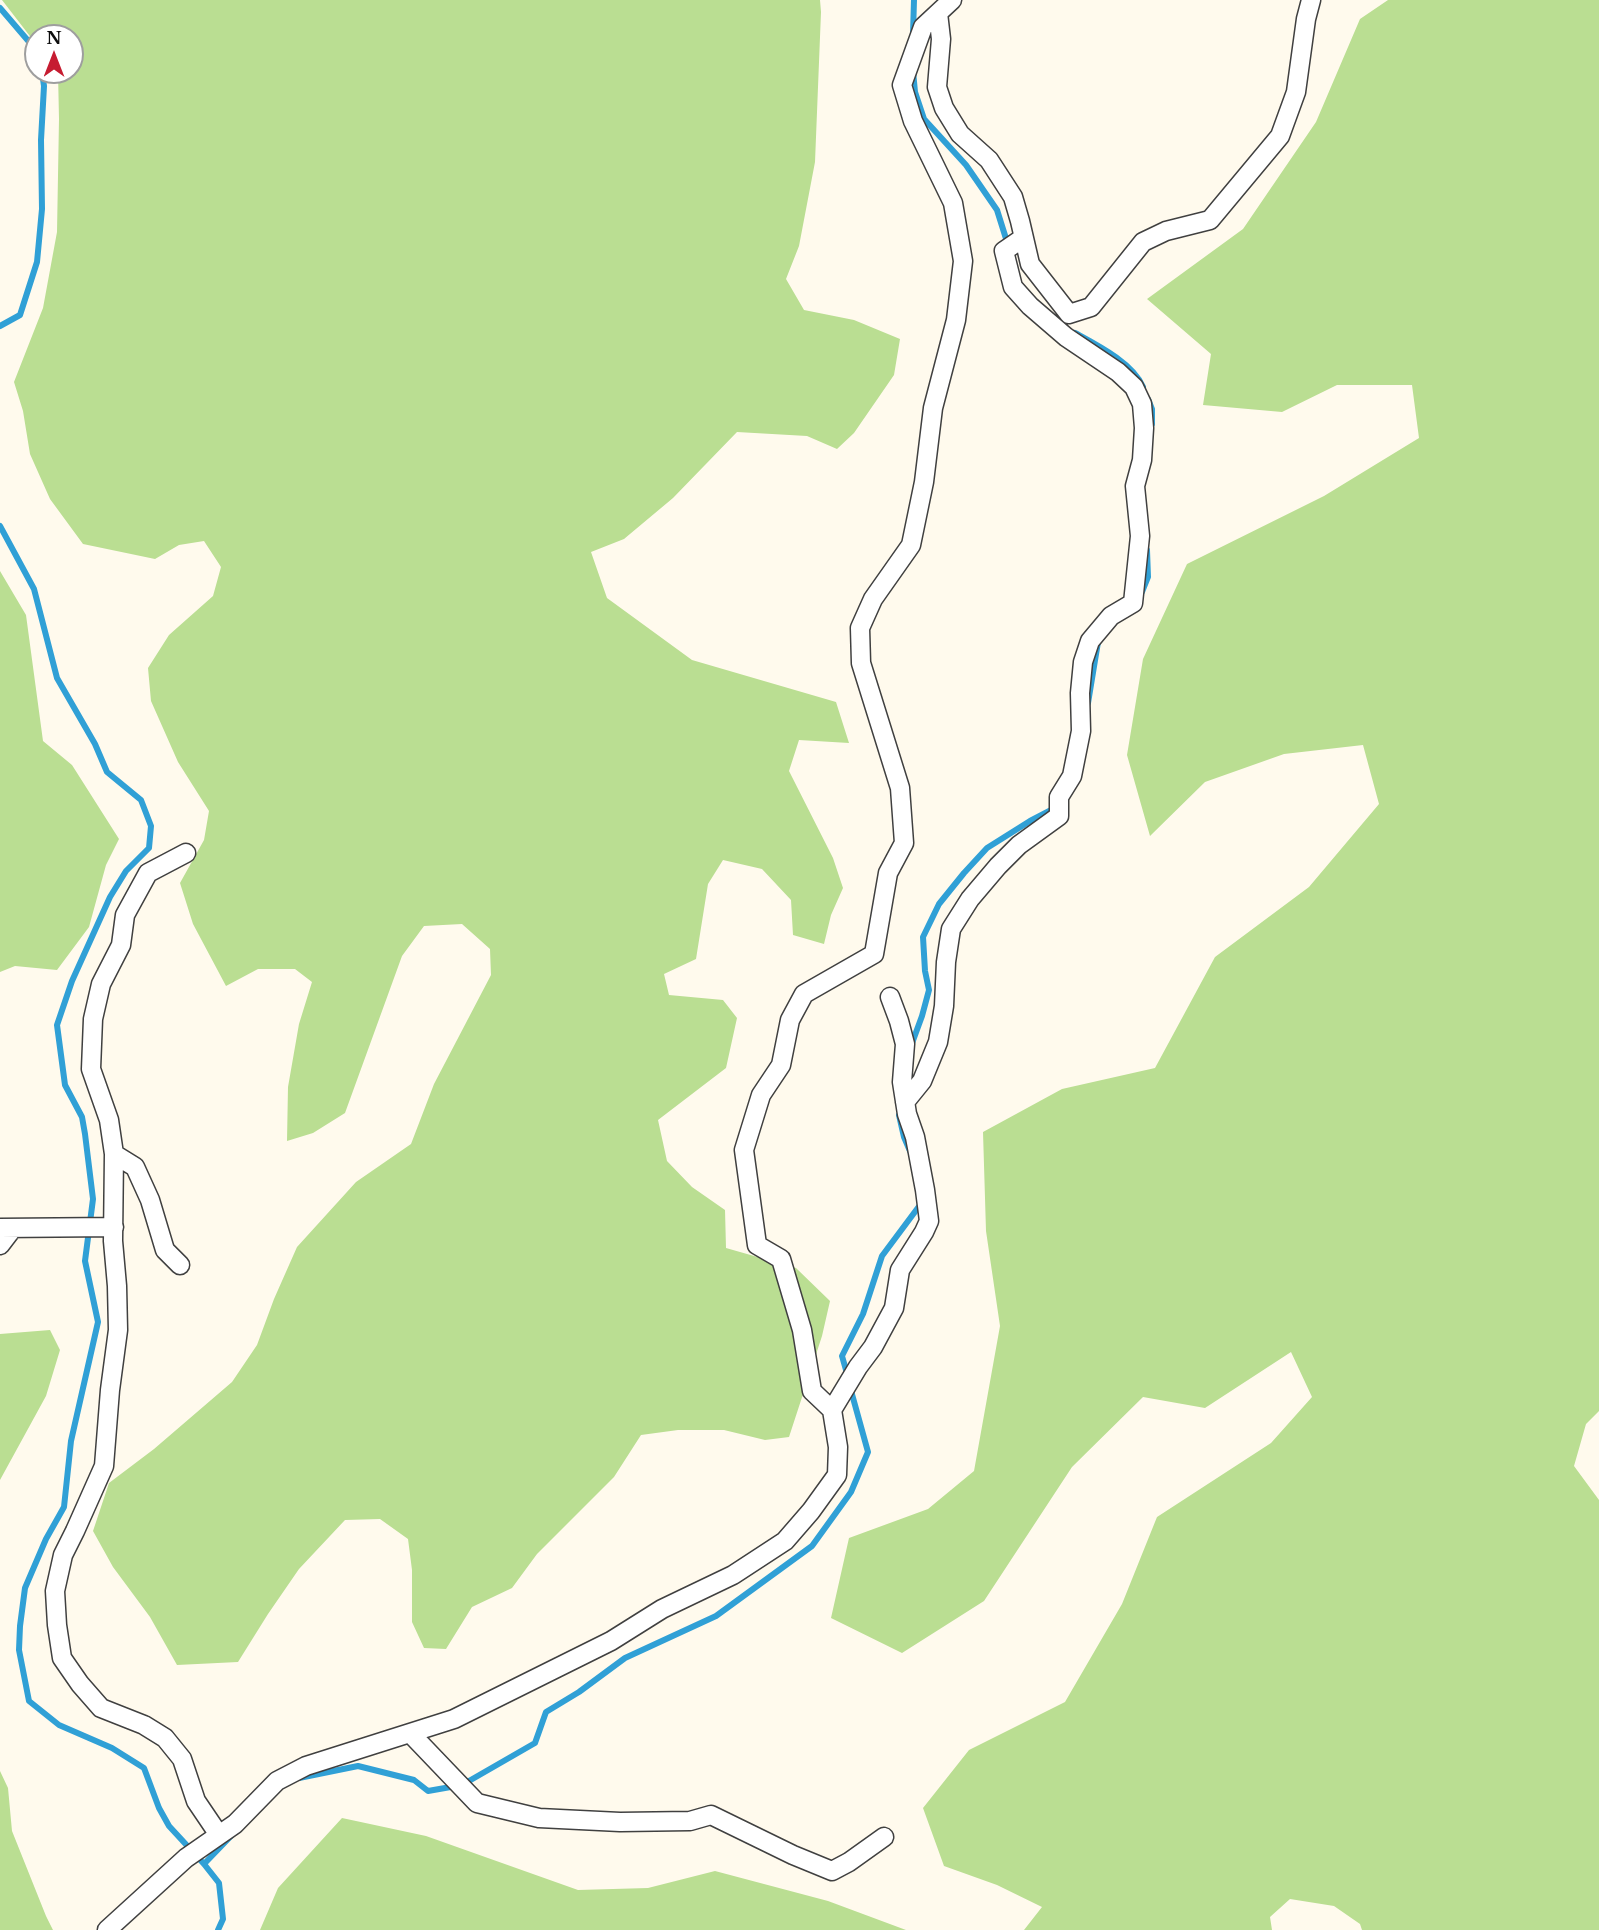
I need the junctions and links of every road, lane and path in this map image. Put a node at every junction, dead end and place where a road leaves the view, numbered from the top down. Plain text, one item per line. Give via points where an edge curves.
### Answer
1 (952, 0) edge
2 (1311, 0) edge
3 (938, 13) junction
4 (1021, 239) junction
5 (186, 853) dead end
6 (890, 997) dead end
7 (905, 1102) junction
8 (114, 1154) junction
9 (108, 1227) junction
10 (7, 1228) edge
11 (0, 1245) edge
12 (180, 1265) dead end
13 (832, 1409) junction
14 (411, 1734) junction
15 (884, 1837) dead end
16 (212, 1840) junction
17 (107, 1930) edge

1 - 3 street
2 - 4 street via 1296,92 1280,136 1209,220 1166,231 1143,242 1091,307 1070,314 1030,264
3 - 4 street via 941,39 937,87 944,108 960,134 989,160 1013,197
3 - 13 street via 923,27 903,85 913,121 953,203 963,261 956,320 933,408 911,545 873,599 860,628 861,663 900,788 904,843 888,873 874,954 804,994 790,1020 781,1065 761,1095 744,1150 757,1245 781,1259 802,1330 812,1391
4 - 7 street via 1004,250 1013,287 1066,337 1118,372 1134,387 1142,404 1142,460 1135,486 1140,536 1133,603 1112,616 1090,641 1083,662 1081,731 1072,776 1059,797 1059,816 998,866 951,928 938,1042 922,1081
5 - 8 street via 148,873 125,915 121,945 101,984 91,1041 91,1069 109,1120
6 - 7 street via 905,1044
7 - 13 street via 929,1221 900,1270 894,1308
8 - 9 street
8 - 12 street via 135,1167 165,1250
9 - 10 street
9 - 16 street via 118,1330 104,1466 63,1555 55,1592 62,1658 101,1708 165,1738 183,1759
10 - 11 street
13 - 14 street via 838,1447 837,1475 784,1541 733,1575 662,1609 611,1641 454,1719
14 - 15 street via 477,1803 538,1818 643,1822 690,1821 711,1815 832,1871
14 - 16 street via 306,1766 277,1781 235,1824
16 - 17 street via 186,1858

